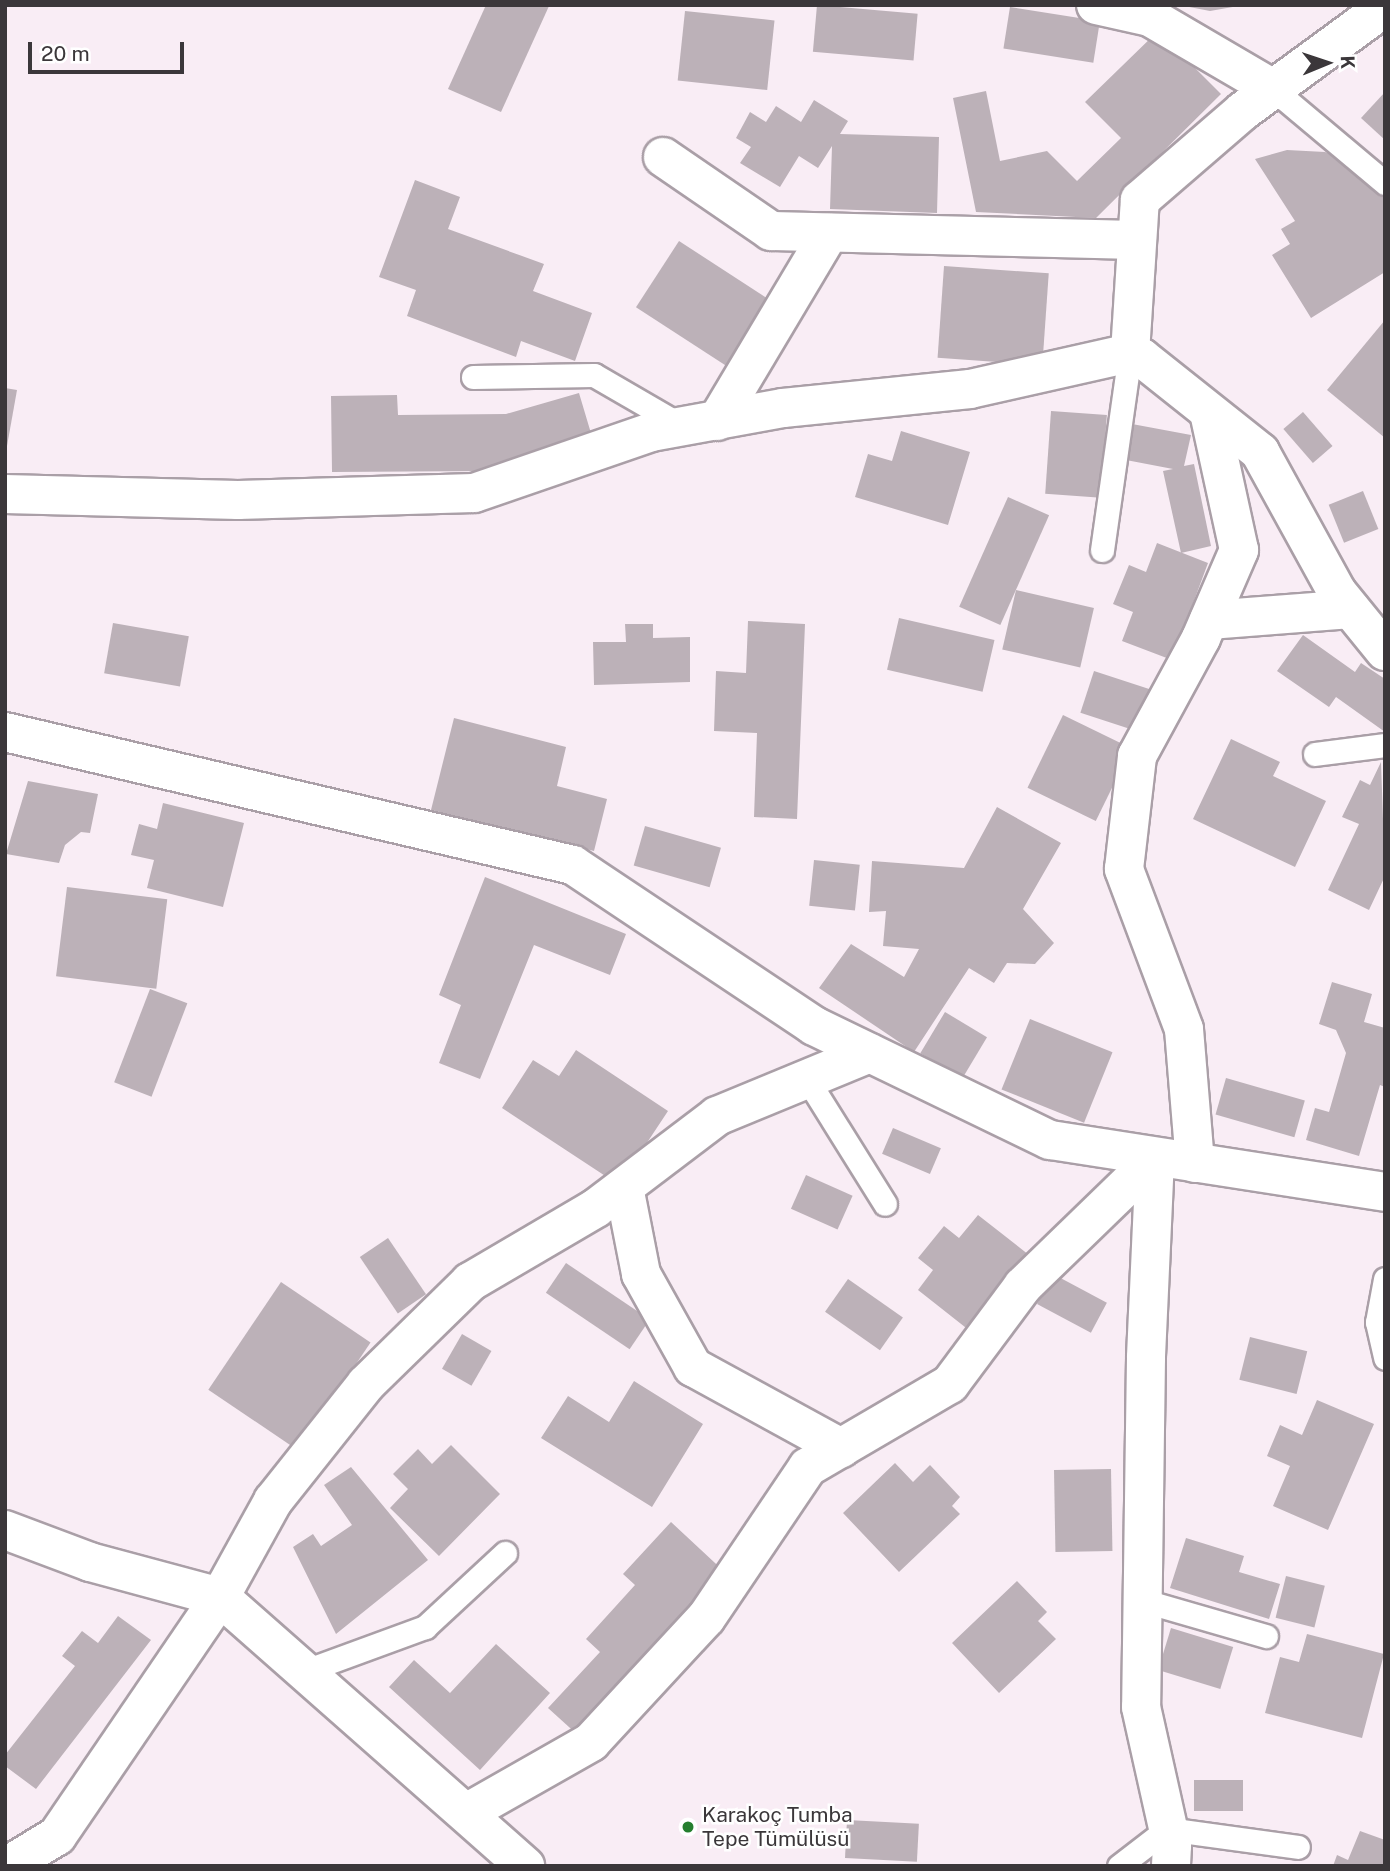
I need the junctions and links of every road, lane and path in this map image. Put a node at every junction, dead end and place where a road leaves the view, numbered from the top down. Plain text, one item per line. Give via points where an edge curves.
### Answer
1 (1096, 5) edge
2 (1385, 7) edge
3 (1273, 89) junction
4 (663, 157) dead end
5 (1385, 183) edge
6 (828, 233) junction
7 (1137, 240) junction
8 (1130, 354) junction
9 (473, 377) dead end
10 (1209, 412) junction
11 (700, 423) junction
12 (5, 494) edge
13 (1102, 550) dead end
14 (1351, 609) junction
15 (1209, 620) junction
16 (1385, 651) edge
17 (5, 732) edge
18 (1385, 745) edge
19 (1315, 754) dead end
20 (870, 1053) junction
21 (807, 1079) junction
22 (1155, 1158) junction
23 (1195, 1163) junction
24 (624, 1187) junction
25 (1385, 1192) edge
26 (885, 1204) dead end
27 (1385, 1279) edge
28 (1385, 1358) edge
29 (841, 1448) junction
30 (5, 1531) edge
31 (505, 1553) dead end
32 (220, 1597) junction
33 (1141, 1600) junction
34 (1266, 1636) dead end
35 (304, 1671) junction
36 (468, 1812) junction
37 (1169, 1847) edge
38 (1298, 1847) dead end
39 (6, 1866) edge
40 (525, 1866) edge
41 (1119, 1866) edge

1 - 3 street via 1150,17
2 - 3 street
3 - 5 lane
3 - 7 street via 1140,200
4 - 6 street via 771,231
6 - 7 street
6 - 11 street
7 - 8 street
8 - 10 street via 1142,358
8 - 11 street via 970,389 783,408
8 - 13 lane
9 - 11 lane via 594,375
10 - 14 street via 1260,452
10 - 15 street via 1239,550
11 - 12 street via 651,432 474,493 238,500
14 - 15 street
14 - 16 street
15 - 23 street via 1137,756 1124,869 1184,1029
17 - 20 street via 573,864 814,1026
18 - 19 lane
20 - 21 street
20 - 22 street via 1051,1140
21 - 24 street via 717,1116
21 - 26 lane
22 - 23 street
22 - 29 street via 1023,1286 950,1384
22 - 33 street
23 - 25 street
24 - 29 street via 641,1274 693,1367
24 - 32 street via 470,1282 366,1384 273,1501
27 - 28 lane via 1377,1322
29 - 36 street via 808,1467 706,1618 591,1742
30 - 32 street via 90,1562
31 - 35 lane via 425,1627
32 - 35 street
32 - 39 street via 57,1836
33 - 34 lane
33 - 37 street via 1141,1707
35 - 36 street
36 - 40 street
37 - 38 lane
37 - 41 lane

